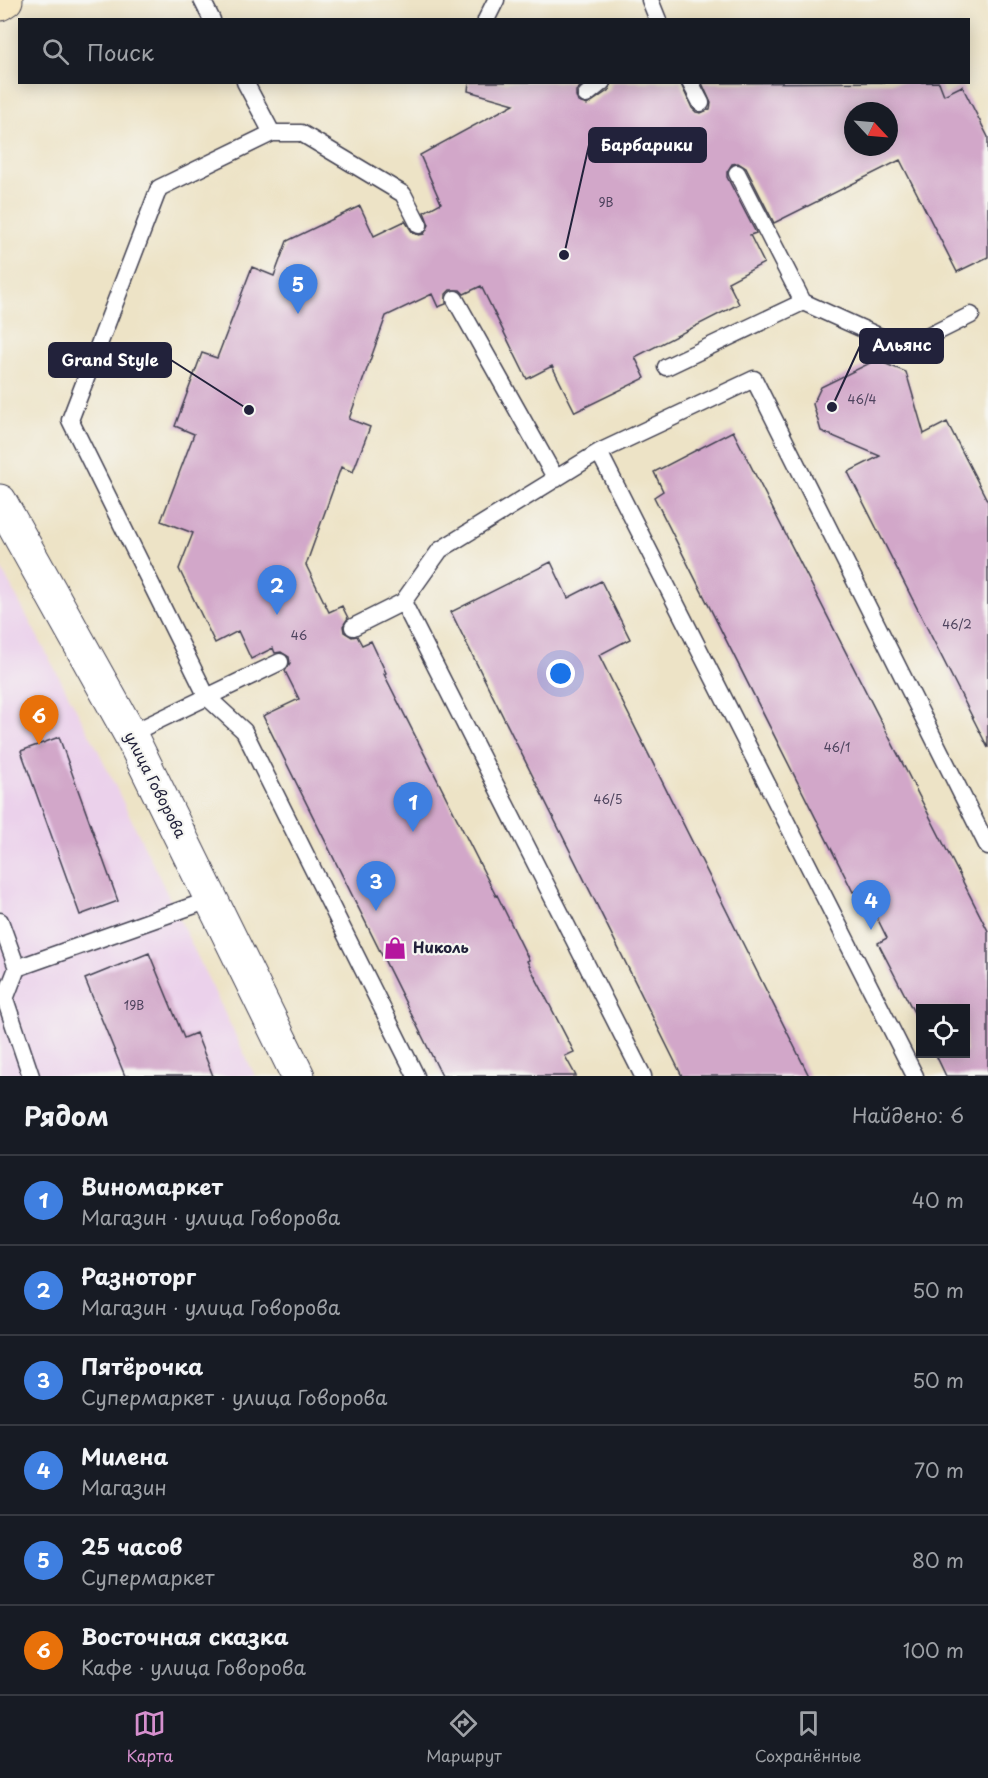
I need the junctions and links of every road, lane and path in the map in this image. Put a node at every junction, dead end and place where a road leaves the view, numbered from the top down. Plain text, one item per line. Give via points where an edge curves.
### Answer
1 (6, 0) edge
2 (202, 0) edge
3 (496, 0) edge
4 (650, 0) edge
5 (0, 4) edge
6 (211, 18) edge
7 (487, 18) edge
8 (657, 18) edge
9 (246, 84) edge
10 (600, 84) edge
11 (691, 84) edge
12 (586, 95) dead end
13 (701, 103) dead end
14 (272, 133) junction
15 (737, 173) dead end
16 (419, 225) dead end
17 (455, 299) dead end
18 (803, 302) junction
19 (971, 315) dead end
20 (666, 367) dead end
21 (599, 452) junction
22 (556, 478) junction
23 (0, 501) edge
24 (403, 602) junction
25 (353, 627) dead end
26 (280, 662) dead end
27 (207, 697) junction
28 (130, 734) junction
29 (988, 847) edge
30 (212, 899) junction
31 (0, 921) edge
32 (17, 968) junction
33 (31, 1076) edge
34 (298, 1076) edge
35 (416, 1076) edge
36 (643, 1076) edge
37 (915, 1076) edge

1 - 5 main road
2 - 6 lane
3 - 7 lane
4 - 8 lane
9 - 14 lane
10 - 12 lane
11 - 13 lane
14 - 16 lane via 300,133 403,194
14 - 27 lane via 159,188 70,420
15 - 18 lane
17 - 22 lane
18 - 19 lane via 904,348
18 - 20 lane
21 - 22 lane
21 - 29 lane via 754,379
21 - 37 lane
22 - 24 lane via 440,550
23 - 28 street, улица Говорова
24 - 25 lane
24 - 36 lane
26 - 27 lane
27 - 28 lane
27 - 35 lane via 244,731
28 - 30 street, улица Говорова
30 - 32 lane
30 - 34 street, улица Говорова
31 - 32 lane
32 - 33 lane via 5,999

